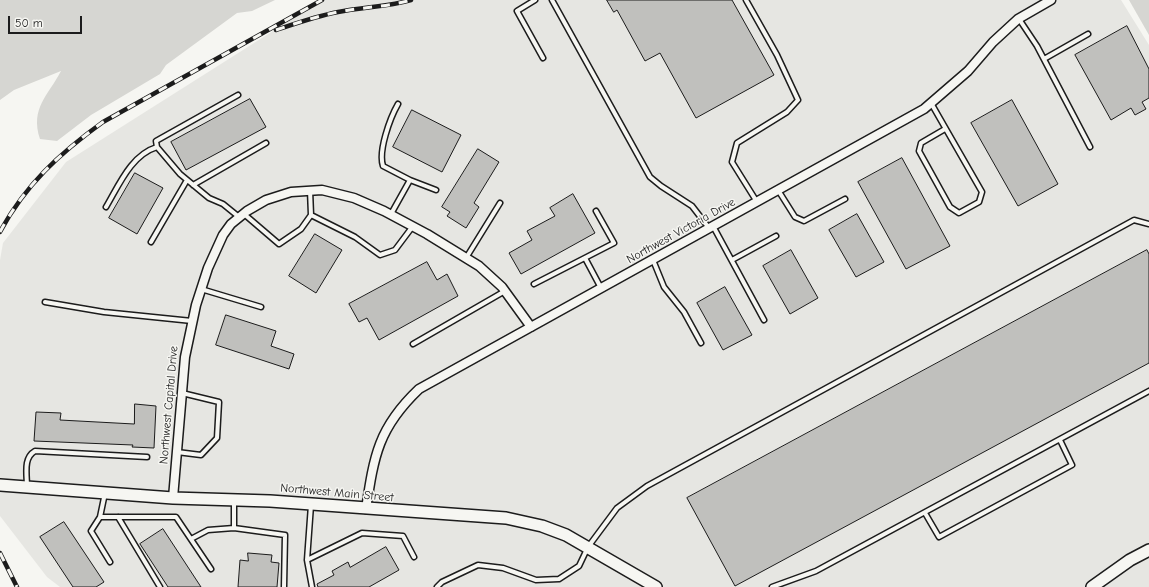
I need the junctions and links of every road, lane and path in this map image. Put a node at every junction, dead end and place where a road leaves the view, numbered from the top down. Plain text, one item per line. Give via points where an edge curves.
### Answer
1 (535, 0) edge
2 (552, 0) edge
3 (746, 0) edge
4 (1051, 0) edge
5 (1019, 18) junction
6 (1088, 34) dead end
7 (543, 58) dead end
8 (1044, 59) junction
9 (238, 95) dead end
10 (930, 103) junction
11 (398, 104) dead end
12 (945, 129) junction
13 (266, 143) dead end
14 (157, 147) junction
15 (1090, 147) dead end
16 (187, 180) junction
17 (410, 180) junction
18 (193, 185) junction
19 (310, 190) junction
20 (436, 190) dead end
21 (778, 190) junction
22 (845, 199) dead end
23 (757, 202) junction
24 (500, 203) dead end
25 (106, 207) dead end
26 (596, 210) dead end
27 (392, 214) junction
28 (311, 215) junction
29 (241, 216) junction
30 (1149, 224) edge
31 (413, 226) junction
32 (711, 228) junction
33 (776, 236) dead end
34 (150, 242) dead end
35 (466, 258) junction
36 (585, 258) junction
37 (652, 260) junction
38 (732, 260) junction
39 (534, 284) dead end
40 (202, 288) junction
41 (601, 288) junction
42 (505, 290) junction
43 (45, 302) dead end
44 (261, 307) dead end
45 (764, 320) dead end
46 (192, 321) junction
47 (530, 327) junction
48 (700, 343) dead end
49 (413, 344) dead end
50 (1149, 391) edge
51 (182, 393) junction
52 (1060, 440) junction
53 (177, 452) junction
54 (147, 457) dead end
55 (0, 485) edge
56 (27, 487) junction
57 (106, 493) junction
58 (173, 498) junction
59 (234, 500) junction
60 (311, 504) junction
61 (366, 509) junction
62 (925, 513) junction
63 (100, 517) junction
64 (118, 517) junction
65 (234, 528) junction
66 (191, 539) junction
67 (588, 547) junction
68 (1149, 550) edge
69 (414, 556) dead end
70 (307, 560) junction
71 (110, 562) dead end
72 (211, 569) dead end
73 (160, 587) edge
74 (284, 587) edge
75 (312, 587) edge
76 (438, 587) edge
77 (656, 587) edge
78 (772, 587) edge
79 (1092, 587) edge

1 - 7 lane via 517,11
2 - 32 lane via 650,177 692,206
3 - 23 lane via 777,55 798,100 787,112 737,143 732,162
4 - 5 street, Northwest Victoria Drive
5 - 8 lane
5 - 10 street, Northwest Victoria Drive via 993,42 968,71
6 - 8 lane
8 - 15 lane
9 - 14 lane via 160,138 156,141
10 - 12 lane
10 - 21 street, Northwest Victoria Drive via 924,109
11 - 17 lane via 392,115 382,161 383,166
12 - 12 lane via 982,192 979,202 959,213 950,207 919,151 920,143
13 - 18 lane
14 - 16 lane
14 - 25 lane via 149,149 135,160
16 - 18 lane
16 - 34 lane
17 - 20 lane
17 - 27 lane
18 - 29 lane
19 - 27 street, Northwest Capital Drive via 333,192 354,198
19 - 28 lane
19 - 29 street, Northwest Capital Drive via 279,195 256,205
21 - 22 lane via 795,217 804,221
21 - 23 street, Northwest Victoria Drive
23 - 32 street, Northwest Victoria Drive
24 - 35 lane
26 - 36 lane via 614,243
27 - 31 street, Northwest Capital Drive
28 - 29 lane via 300,229 279,244
28 - 31 lane via 355,237 380,254 395,250
29 - 40 street, Northwest Capital Drive via 223,235 216,247
30 - 67 lane via 1134,220 647,486 617,508
31 - 35 street, Northwest Capital Drive
32 - 37 street, Northwest Victoria Drive
32 - 38 lane
33 - 38 lane
35 - 42 street, Northwest Capital Drive via 479,266
36 - 39 lane
36 - 41 lane
37 - 41 street, Northwest Victoria Drive
37 - 48 lane via 664,287 684,312
38 - 45 lane
40 - 44 lane
40 - 46 street, Northwest Capital Drive
41 - 47 street, Northwest Victoria Drive
42 - 47 street, Northwest Capital Drive
42 - 49 lane
43 - 46 lane via 104,312
46 - 51 street, Northwest Capital Drive via 184,357
47 - 61 street, Northwest Victoria Drive via 430,382 411,397 395,416 378,445
50 - 52 lane
51 - 53 street, Northwest Capital Drive
51 - 53 lane via 219,402 217,438 201,455
52 - 62 lane
52 - 62 lane via 1072,465 1065,469 939,537
53 - 58 street, Northwest Capital Drive
54 - 56 lane via 35,451 26,461
55 - 56 street, Northwest Main Street
56 - 57 street, Northwest Main Street
57 - 58 street, Northwest Main Street
57 - 63 lane
58 - 59 street, Northwest Main Street
59 - 60 street, Northwest Main Street
59 - 65 lane
60 - 61 street, Northwest Main Street
60 - 70 lane
61 - 67 street, Northwest Main Street via 506,518 542,526
62 - 78 lane via 816,572
63 - 64 lane
63 - 71 lane via 91,531
64 - 66 lane via 176,517
64 - 73 lane
65 - 66 lane via 208,530
65 - 74 lane via 285,535
66 - 72 lane
67 - 76 lane via 579,566 559,580 536,580 503,568 478,565 442,582
67 - 77 street, Northwest Main Street
68 - 79 street
69 - 70 lane via 403,536 362,533
70 - 75 lane

